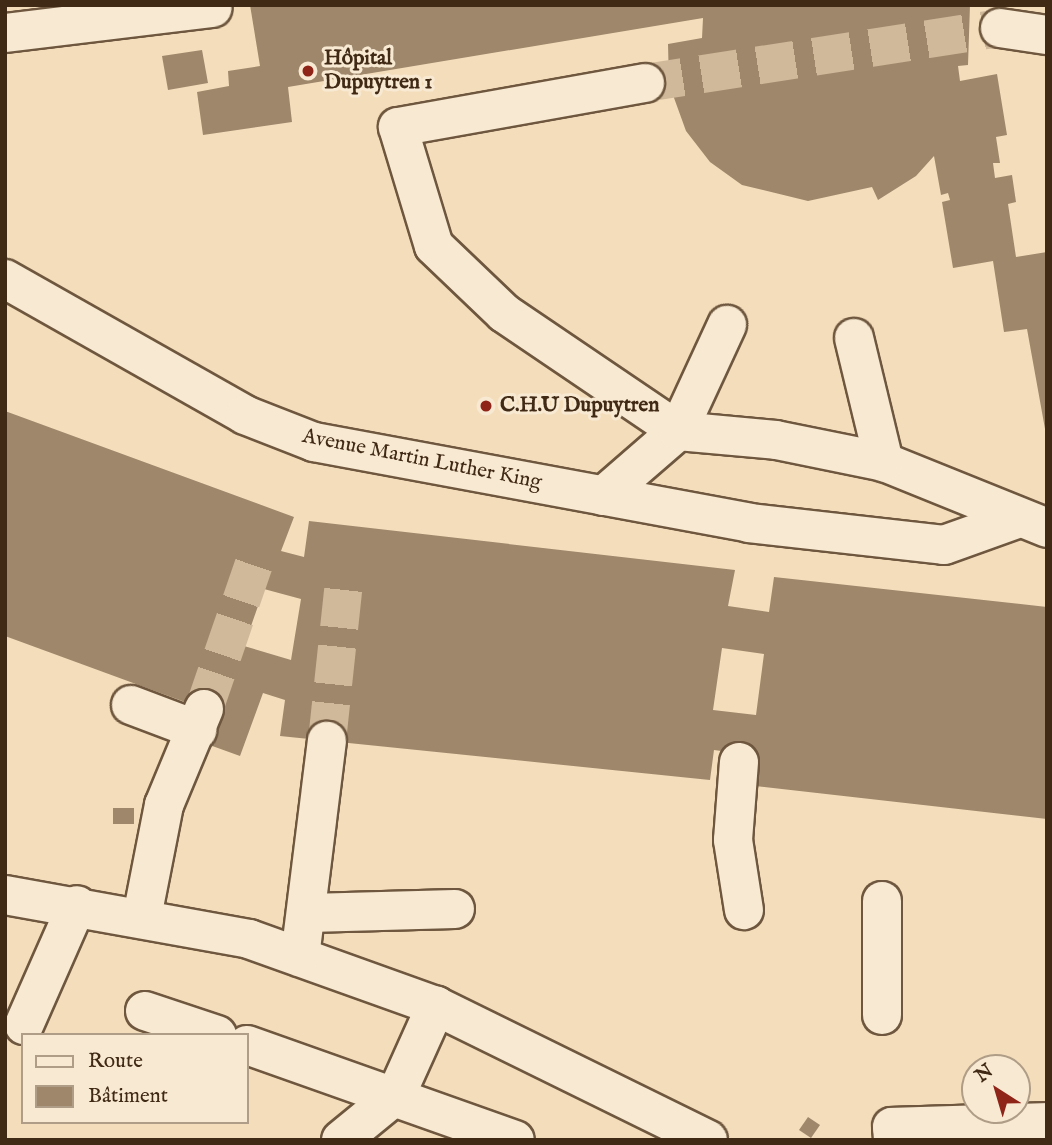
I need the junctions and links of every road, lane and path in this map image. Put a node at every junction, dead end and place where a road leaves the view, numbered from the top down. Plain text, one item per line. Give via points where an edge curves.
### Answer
1 (213, 8) dead end
2 (1000, 28) tunnel mouth
3 (5, 33) edge
4 (1047, 35) edge
5 (645, 83) tunnel mouth
6 (5, 279) edge
7 (727, 326) dead end
8 (854, 338) dead end
9 (678, 431) junction
10 (884, 462) junction
11 (603, 496) junction
12 (1031, 524) edge
13 (131, 705) dead end
14 (327, 741) tunnel mouth
15 (739, 762) dead end
16 (5, 895) edge
17 (882, 901) dead end
18 (77, 905) junction
19 (456, 909) dead end
20 (744, 911) dead end
21 (309, 913) junction
22 (142, 917) junction
23 (300, 957) junction
24 (436, 1006) junction
25 (145, 1011) dead end
26 (882, 1014) dead end
27 (24, 1025) dead end
28 (211, 1033) edge
29 (248, 1045) edge
30 (396, 1094) junction
31 (1047, 1122) edge
32 (341, 1140) edge
33 (515, 1140) edge
34 (708, 1140) edge
35 (893, 1140) edge

1 - 3 street
2 - 4 street
5 - 9 street via 398,127 434,246 504,313
6 - 11 street, Avenue Martin Luther King via 245,415 314,442
7 - 9 street
8 - 10 street
9 - 10 street via 776,440
9 - 11 street
10 - 12 street
11 - 12 street, Avenue Martin Luther King via 750,523 944,545
13 - 22 street via 201,720 164,805
14 - 21 street
15 - 20 street via 733,841
16 - 18 street
17 - 26 street
18 - 22 street
18 - 27 street
19 - 21 street
21 - 23 street
22 - 23 street
23 - 24 street
24 - 30 street
24 - 34 street
25 - 28 street
29 - 30 street
30 - 32 street
30 - 33 street
31 - 35 street via 892,1127

